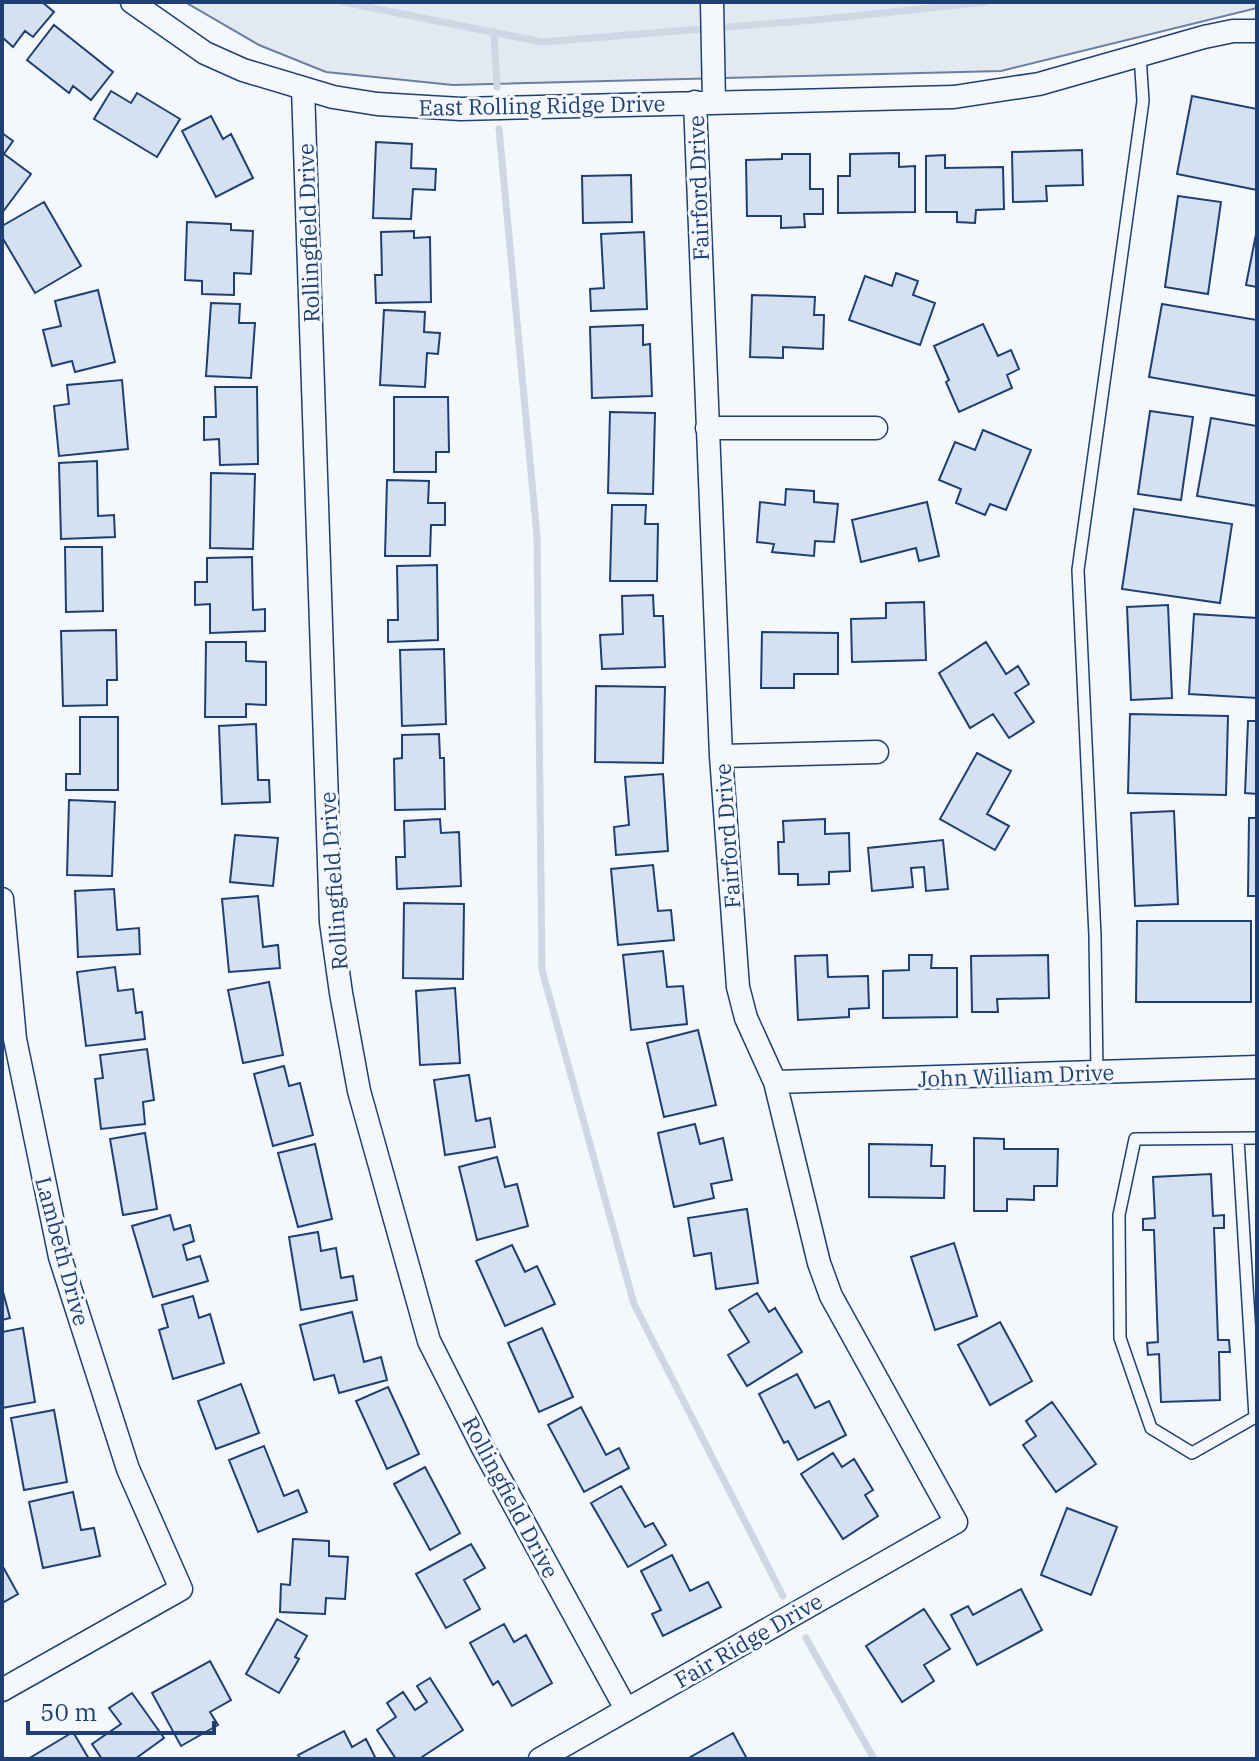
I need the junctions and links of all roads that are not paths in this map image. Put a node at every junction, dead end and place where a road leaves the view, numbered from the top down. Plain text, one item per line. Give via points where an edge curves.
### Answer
1 (132, 2) edge
2 (712, 2) edge
3 (1257, 31) edge
4 (1140, 55) junction
5 (303, 88) junction
6 (704, 102) junction
7 (707, 428) junction
8 (876, 428) dead end
9 (877, 752) dead end
10 (721, 756) junction
11 (2, 899) edge
12 (1257, 1067) edge
13 (1097, 1073) junction
14 (775, 1082) junction
15 (1257, 1138) edge
16 (1238, 1139) junction
17 (1256, 1416) edge
18 (956, 1522) joint
19 (2, 1690) edge
20 (626, 1709) junction
21 (540, 1759) edge

1 - 5 street, East Rolling Ridge Drive via 205,53
2 - 6 street, Fairford Drive via 714,63
3 - 4 street, East Rolling Ridge Drive via 1233,31
4 - 6 street, East Rolling Ridge Drive via 1039,84 954,97
4 - 13 lane via 1143,101 1078,570
5 - 6 street, East Rolling Ridge Drive via 377,104 461,109
5 - 20 street, Rollingfield Drive via 331,922 359,1091 429,1341
6 - 7 street, Fairford Drive
7 - 8 street
7 - 10 street, Fairford Drive
9 - 10 street
10 - 14 street, Fairford Drive via 738,987
11 - 19 street, Lambeth Drive via 15,1039 60,1257 128,1469 181,1589
12 - 13 street, John William Drive
13 - 14 street, John William Drive
14 - 18 street, Fairford Drive via 831,1296
15 - 16 lane
16 - 17 lane
16 - 17 lane via 1135,1139 1119,1215 1120,1338 1151,1428 1192,1453
18 - 20 street, Fair Ridge Drive
20 - 21 street, Fair Ridge Drive

